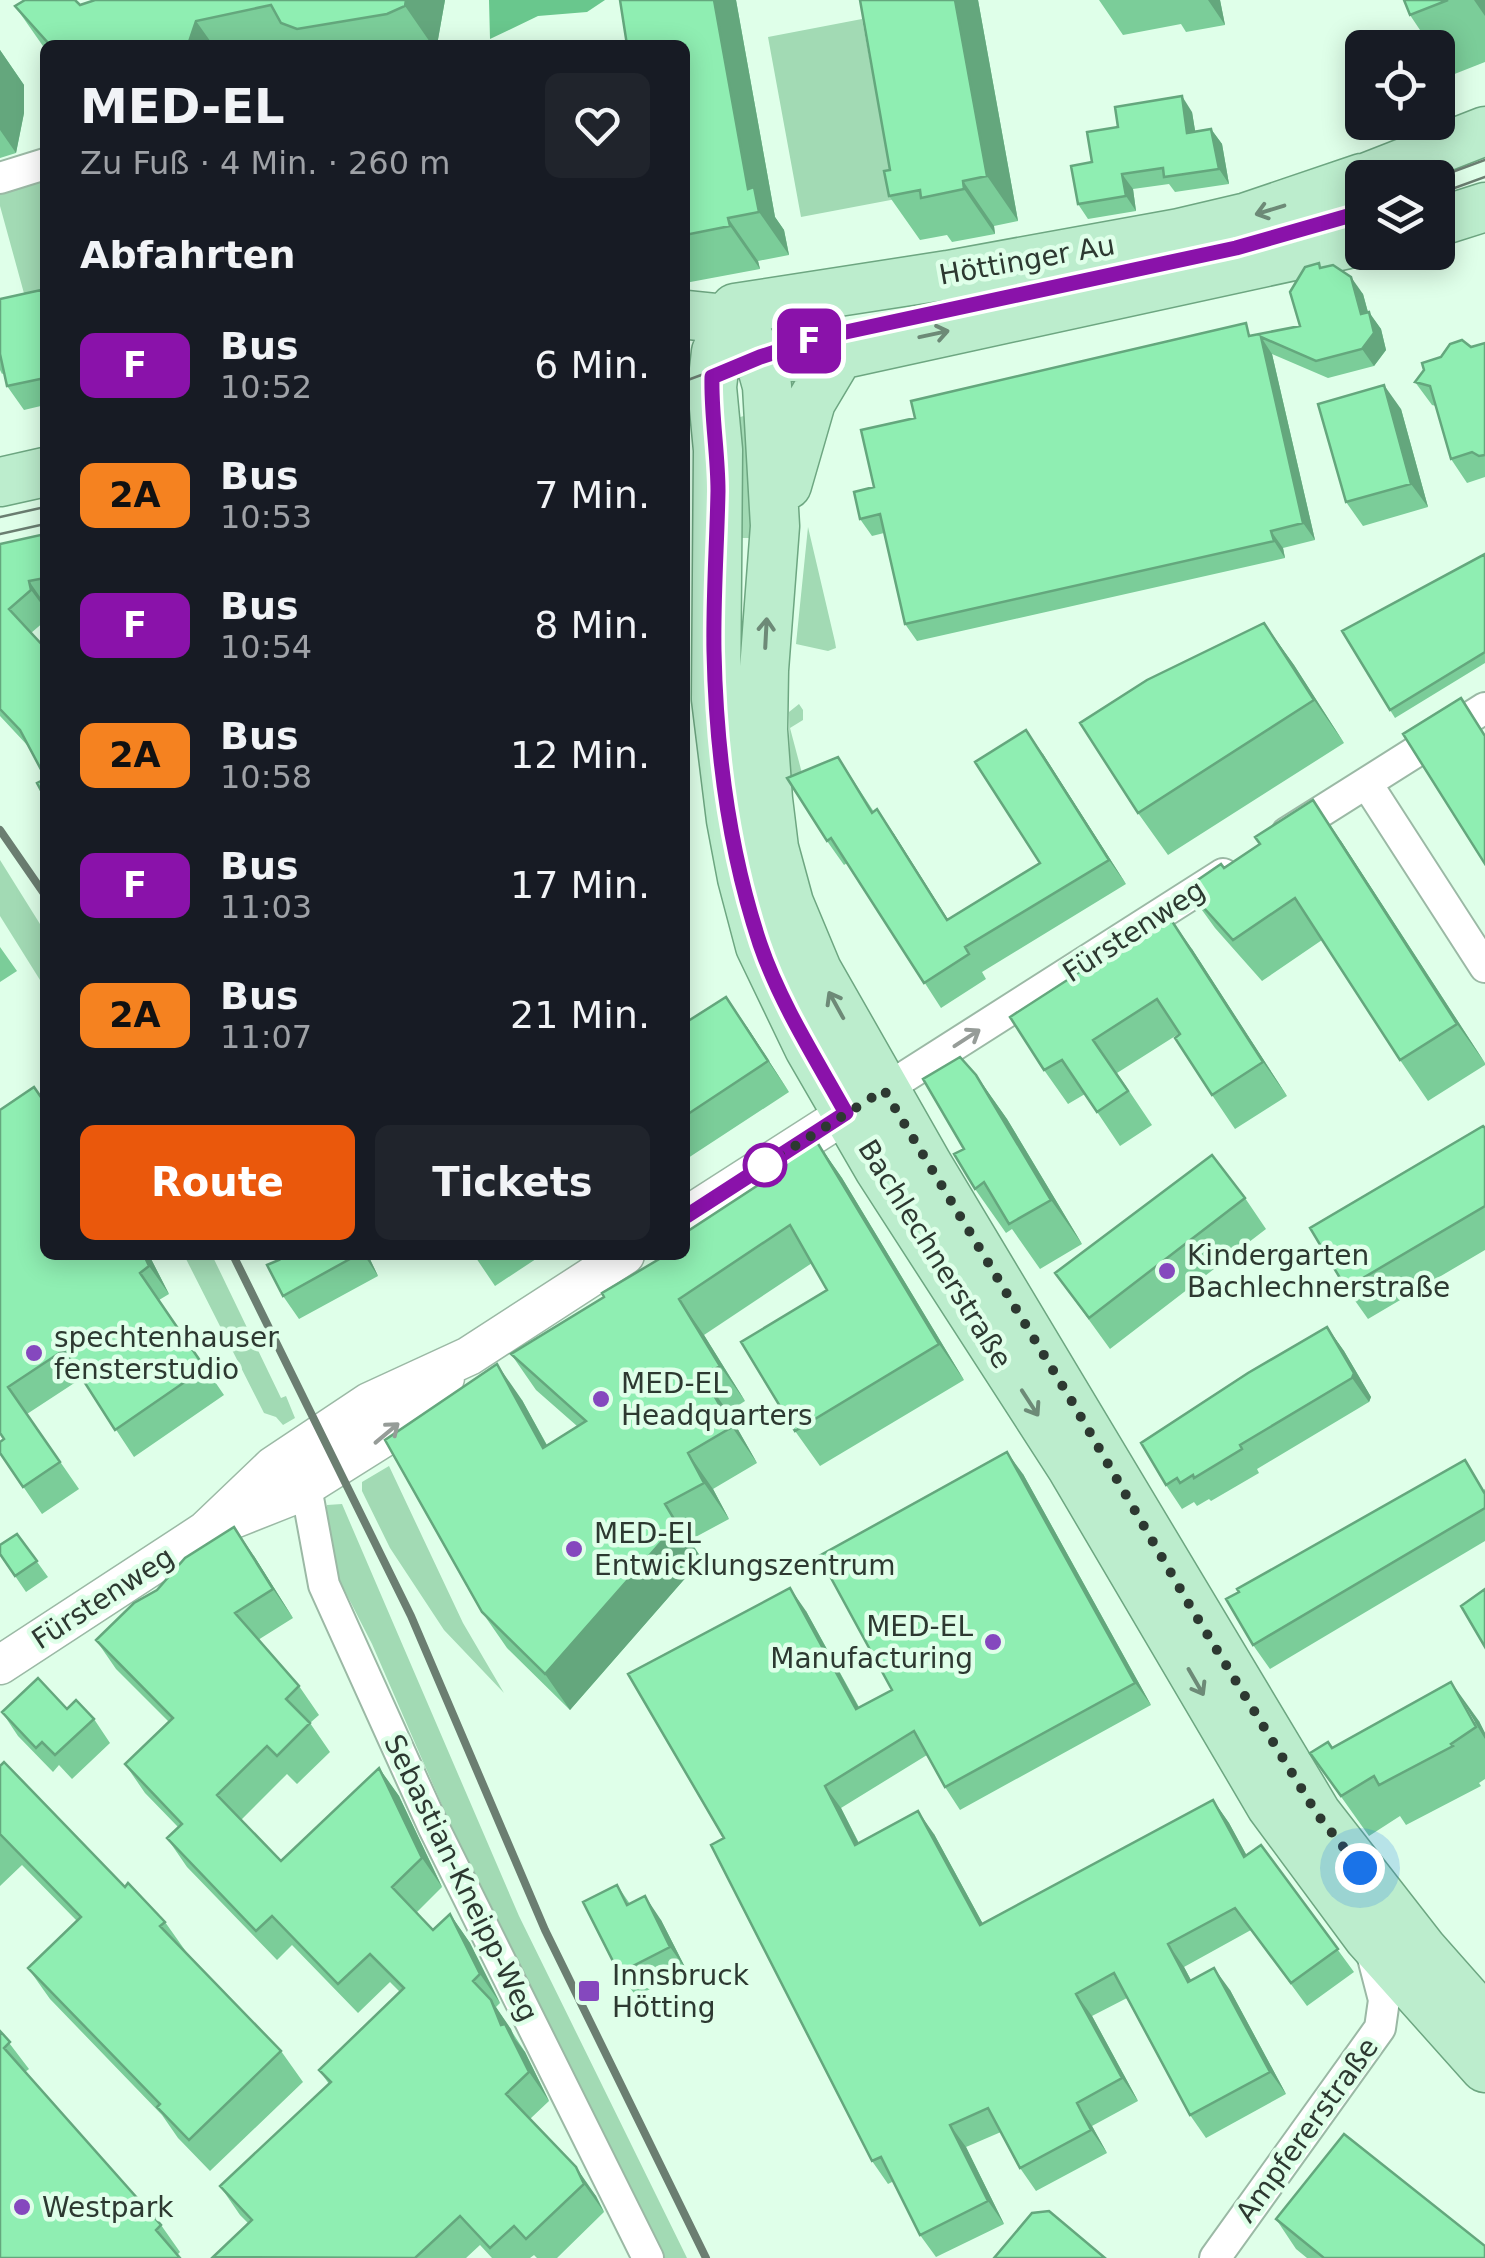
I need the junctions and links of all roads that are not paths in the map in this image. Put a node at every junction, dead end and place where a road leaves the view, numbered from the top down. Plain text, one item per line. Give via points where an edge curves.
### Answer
1 (1485, 131) edge
2 (1410, 160) edge
3 (40, 166) edge
4 (0, 178) edge
5 (1345, 184) edge
6 (1485, 207) edge
7 (1455, 217) edge
8 (1345, 245) edge
9 (714, 345) edge
10 (839, 355) junction
11 (40, 443) edge
12 (0, 451) edge
13 (40, 473) edge
14 (0, 482) edge
15 (775, 526) junction
16 (1485, 708) edge
17 (1367, 784) junction
18 (1485, 967) edge
19 (865, 1102) junction
20 (690, 1214) edge
21 (617, 1260) edge
22 (468, 1356) junction
23 (306, 1487) junction
24 (205, 1531) junction
25 (0, 1666) edge
26 (1368, 1937) junction
27 (1485, 2020) edge
28 (1485, 2068) edge
29 (648, 2258) edge
30 (1215, 2258) edge

1 - 2 main road, Höttinger Au
3 - 4 street
5 -> 9 main road, Höttinger Au via 1247,216
6 - 7 main road
10 -> 8 main road, Höttinger Au
9 - 10 main road, Höttinger Au via 812,358
9 - 15 main road, Bachlechnerstraße via 770,404
9 - 19 main road, Bachlechnerstraße via 716,700 740,865 760,946 809,1048
10 - 15 main road via 812,402
11 - 12 main road
13 - 14 main road
19 -> 15 main road, Bachlechnerstraße via 774,848 763,730
16 - 17 street, Fürstenweg
17 - 18 street
19 -> 17 street, Fürstenweg
19 - 20 street, Fürstenweg
19 -> 26 main road, Bachlechnerstraße via 1271,1806
19 - 27 main road, Bachlechnerstraße via 1317,1814
21 - 22 street, Fürstenweg
23 -> 22 street, Fürstenweg via 382,1438
22 - 24 street, Fürstenweg via 369,1402 273,1466
23 - 24 street, Fürstenweg
23 - 29 street, Sebastian-Kneipp-Weg via 324,1585 434,1828
24 - 25 street, Fürstenweg
26 - 28 main road, Bachlechnerstraße
26 - 30 street, Ampfererstraße via 1384,2000 1380,2028

